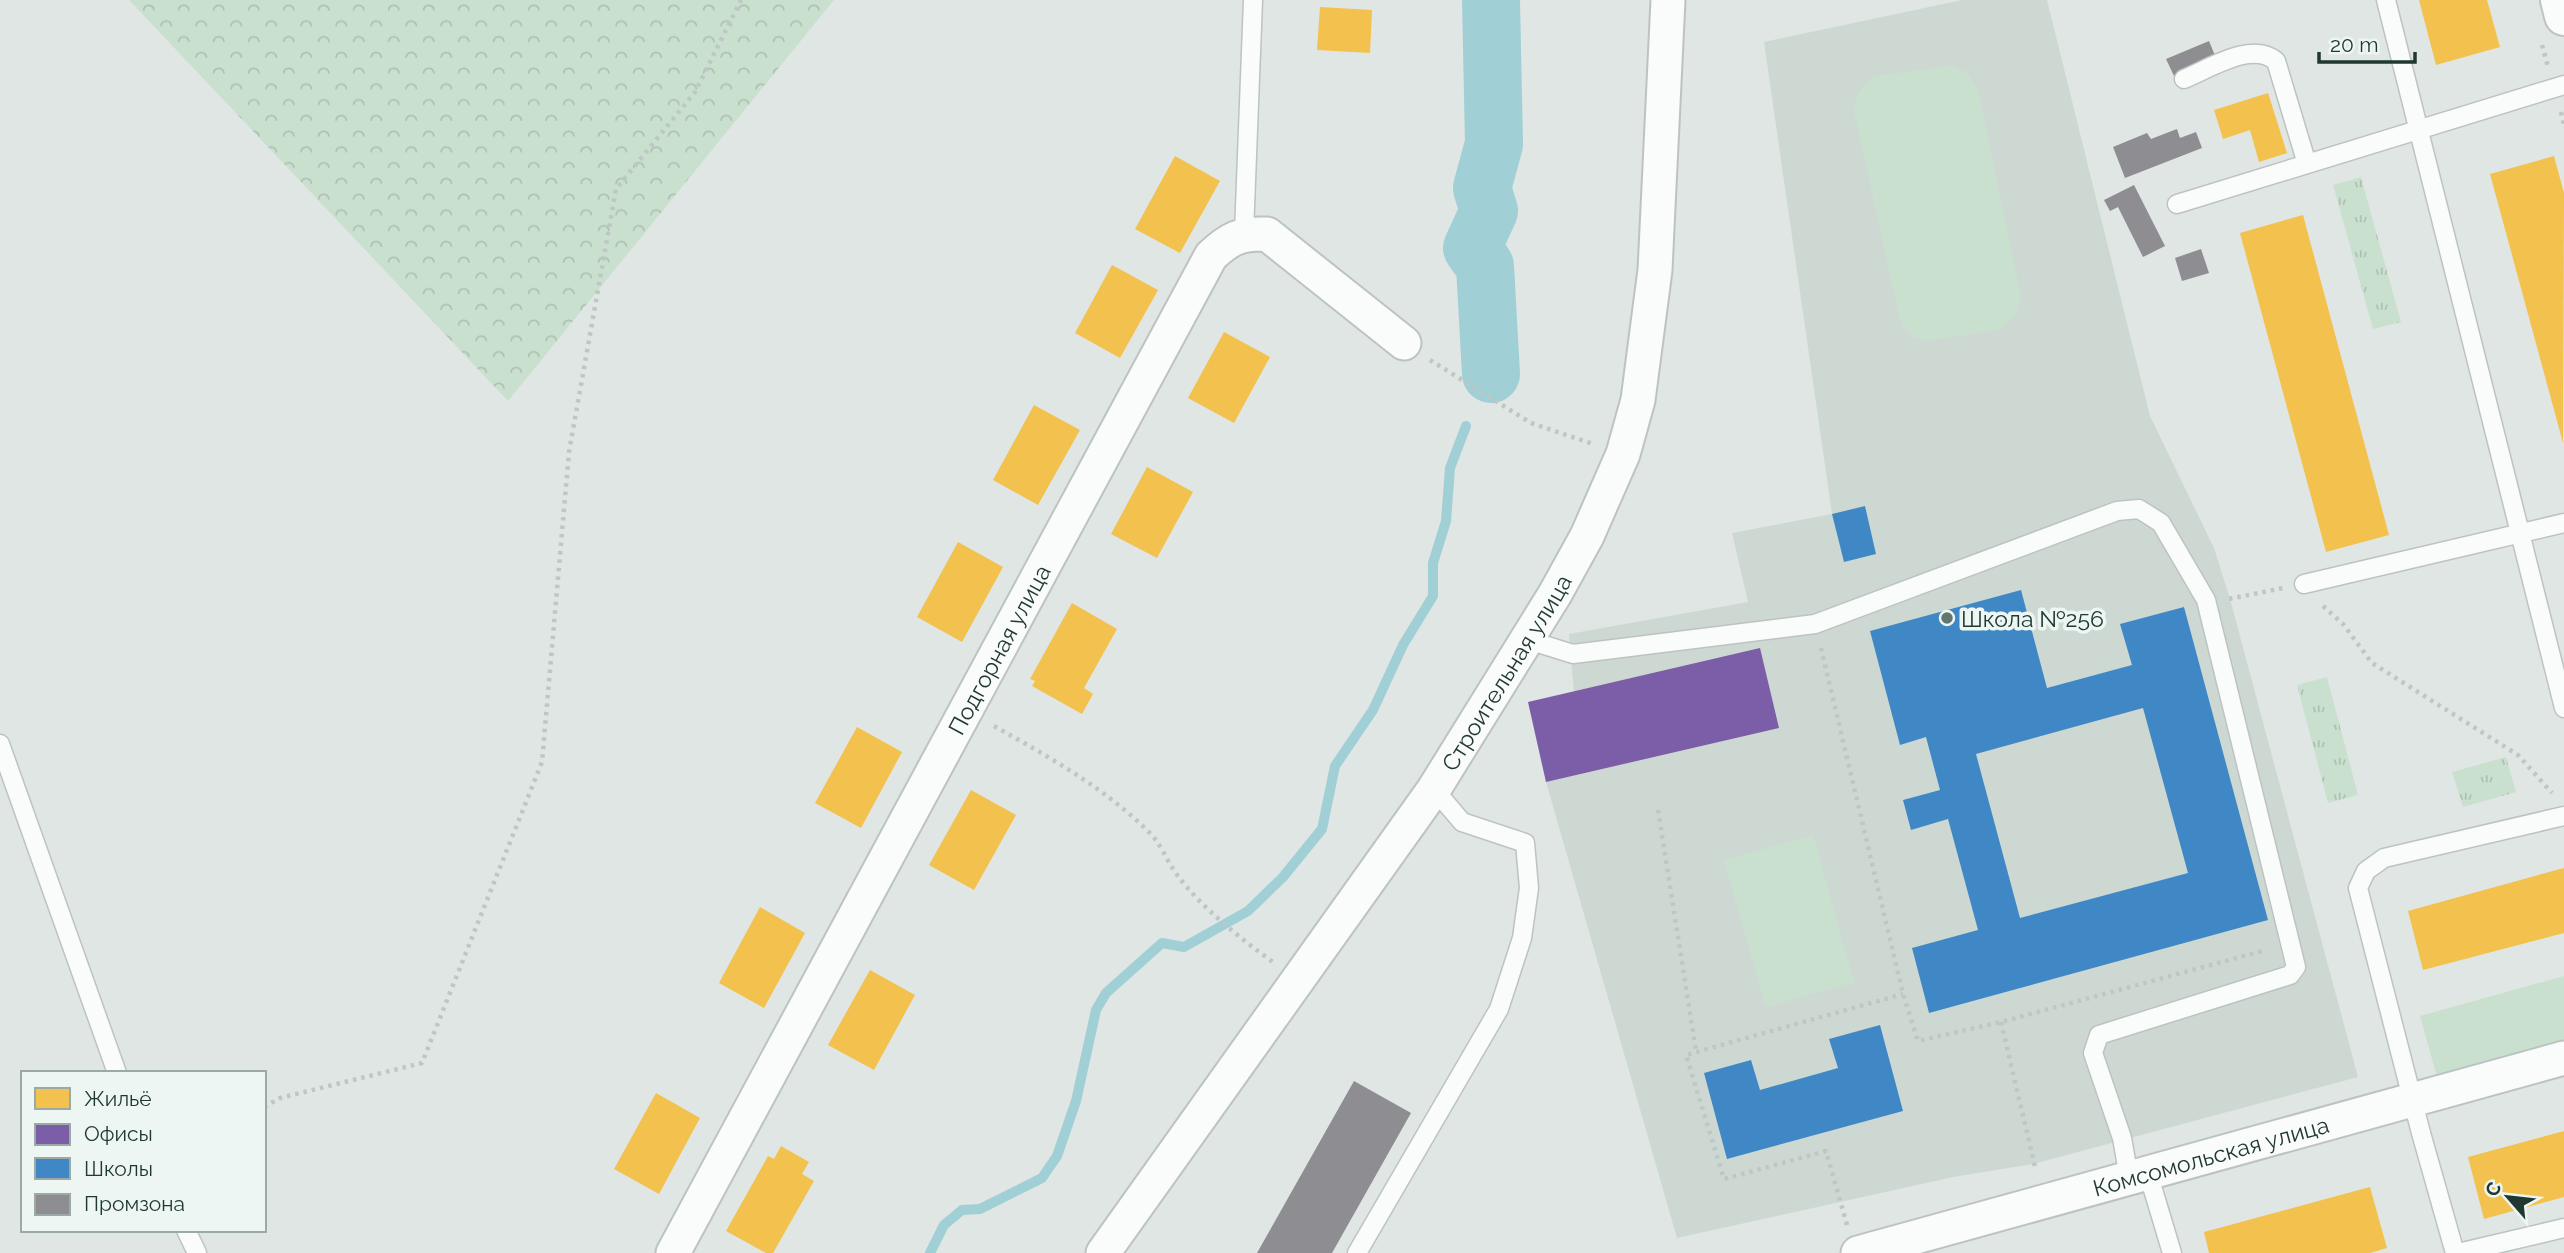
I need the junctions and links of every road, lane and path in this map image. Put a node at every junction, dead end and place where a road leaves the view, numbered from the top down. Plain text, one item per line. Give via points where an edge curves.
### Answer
1 (741, 0) edge
2 (1253, 0) edge
3 (1668, 0) edge
4 (2386, 0) edge
5 (2560, 0) edge
6 (2564, 16) edge
7 (2184, 79) dead end
8 (2564, 85) edge
9 (2419, 131) junction
10 (2307, 164) junction
11 (2177, 204) dead end
12 (1244, 233) junction
13 (1404, 343) dead end
14 (1451, 373) dead end
15 (1623, 454) junction
16 (2564, 523) edge
17 (2519, 534) junction
18 (2304, 584) junction
19 (2206, 600) junction
20 (1815, 624) junction
21 (1525, 639) junction
22 (2564, 708) edge
23 (966, 710) junction
24 (0, 744) edge
25 (1434, 789) junction
26 (2563, 808) edge
27 (1658, 810) dead end
28 (1246, 943) dead end
29 (2291, 943) junction
30 (1903, 994) junction
31 (2001, 1022) junction
32 (1696, 1051) junction
33 (2564, 1058) edge
34 (116, 1071) edge
35 (2413, 1099) junction
36 (266, 1106) edge
37 (2138, 1175) junction
38 (2046, 1200) junction
39 (2564, 1228) edge
40 (187, 1232) edge
41 (1853, 1241) edge
42 (197, 1253) edge
43 (673, 1253) edge
44 (1103, 1253) edge
45 (1357, 1253) edge
46 (2172, 1253) edge
47 (2457, 1253) edge

1 - 36 path via 695,92 616,189 569,452 542,762 422,1063 280,1098
2 - 12 lane
3 - 15 street, Строительная улица via 1655,270 1638,400
4 - 9 lane
5 - 6 street
7 - 10 lane via 2251,52 2266,53 2276,61
8 - 9 lane
9 - 10 lane
9 - 17 lane
10 - 11 lane
12 - 13 street via 1267,234
12 - 23 street, Подгорная улица via 1211,256
14 - 15 path via 1531,423
15 - 21 street, Строительная улица via 1587,536
16 - 17 lane
17 - 18 lane
17 - 22 lane
18 - 19 path
18 - 26 path via 2372,663 2518,755
19 - 20 lane via 2161,523 2139,509 2125,509
19 - 29 lane
20 - 21 lane via 1573,654
20 - 30 path
21 - 25 street, Строительная улица
23 - 28 path via 1092,783 1151,834 1179,877
23 - 43 street, Подгорная улица
24 - 34 lane
25 - 44 street, Строительная улица
25 - 45 lane via 1462,822 1525,843 1529,888 1522,938 1499,1009
26 - 35 lane via 2384,858 2366,871 2358,888
27 - 32 path
29 - 31 path
29 - 37 lane via 2297,967 2290,975 2099,1035 2094,1054
30 - 31 path via 1918,1041
30 - 32 path
31 - 38 path via 2033,1164
32 - 41 path via 1686,1055 1724,1180 1826,1152
33 - 35 street, Комсомольская улица
35 - 37 street, Комсомольская улица
35 - 47 lane
37 - 38 street, Комсомольская улица
37 - 46 lane
38 - 41 street, Комсомольская улица
39 - 47 lane
40 - 42 lane

